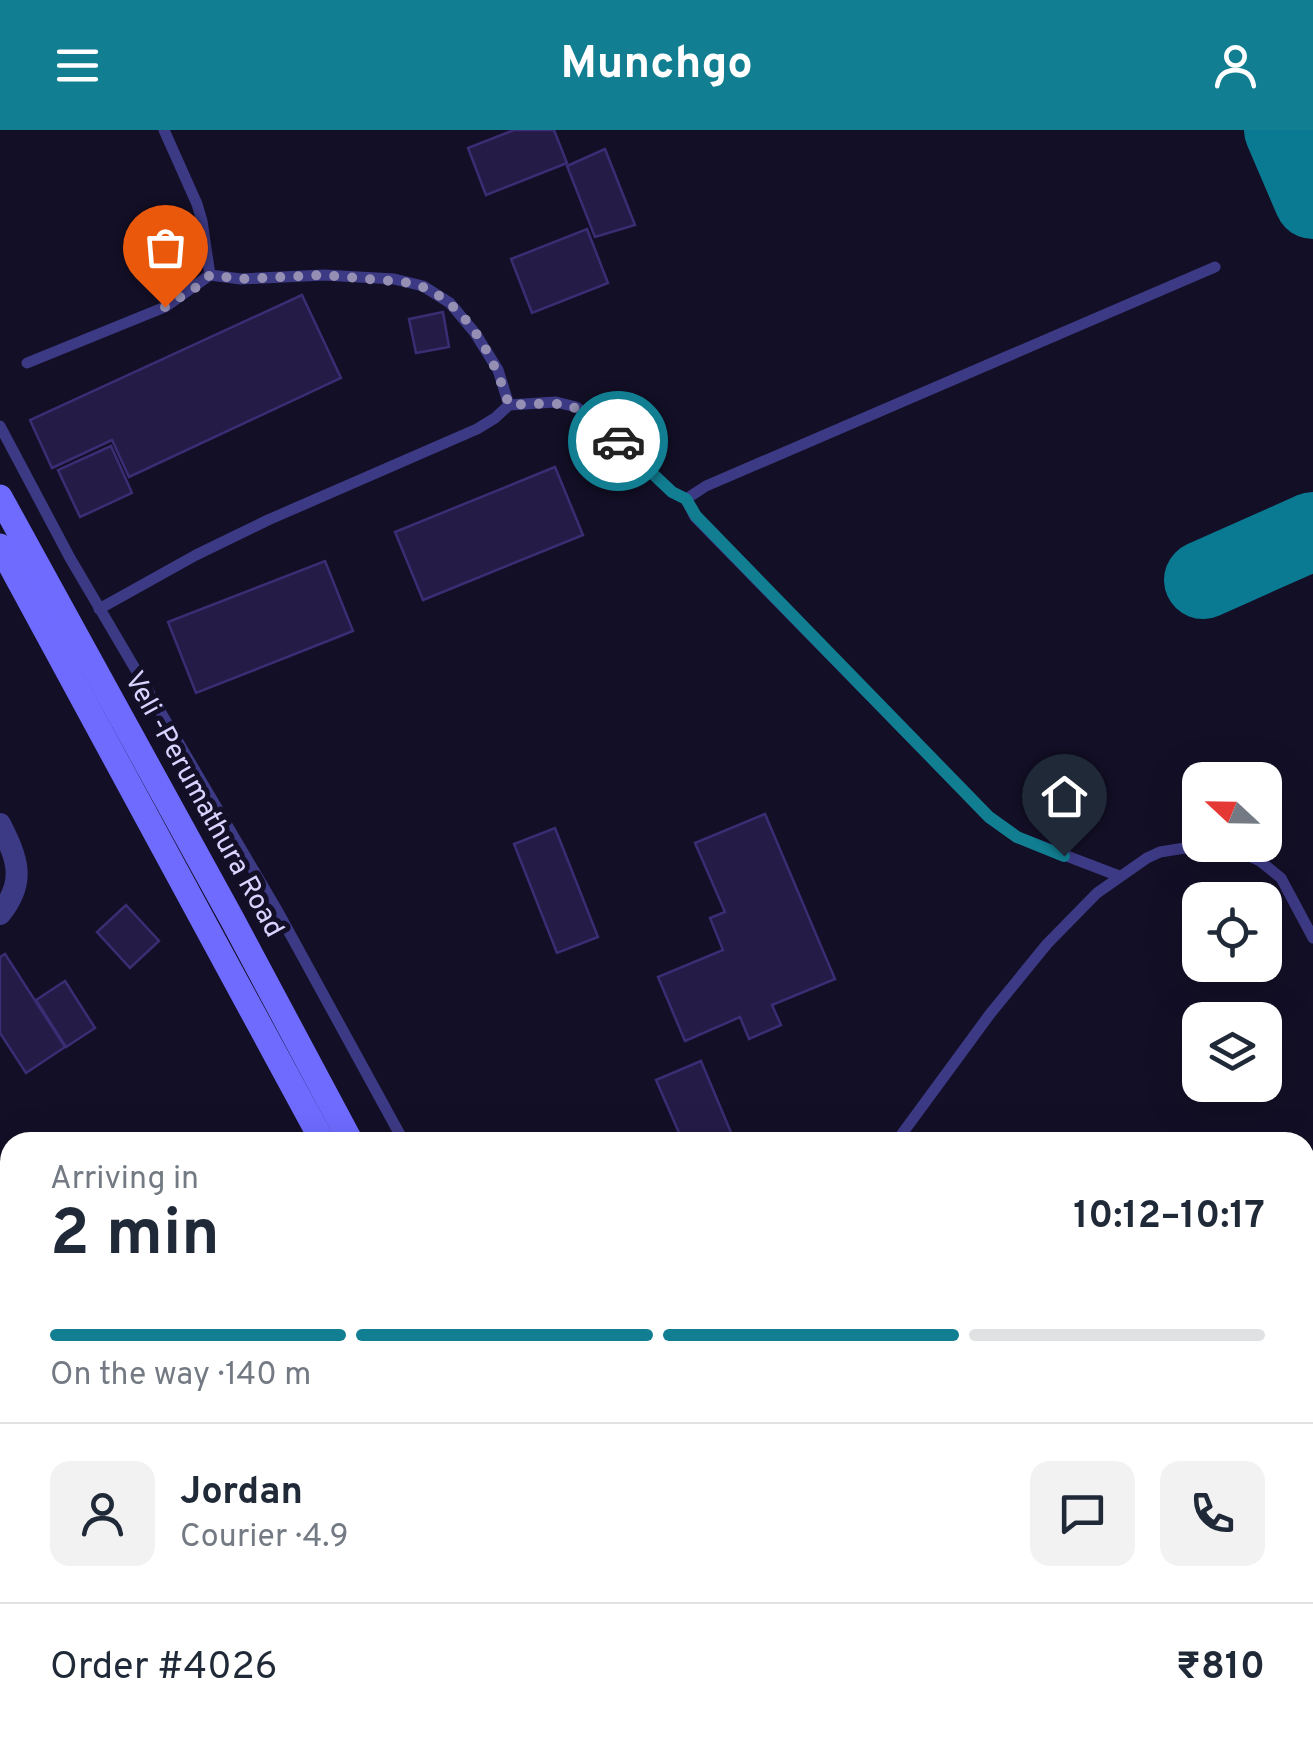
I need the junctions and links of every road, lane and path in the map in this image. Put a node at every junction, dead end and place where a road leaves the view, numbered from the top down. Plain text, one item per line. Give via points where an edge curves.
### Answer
1 (164, 130) edge
2 (1214, 267) dead end
3 (210, 275) junction
4 (28, 364) dead end
5 (509, 405) junction
6 (0, 426) edge
7 (0, 497) edge
8 (686, 499) junction
9 (0, 546) edge
10 (99, 610) junction
11 (0, 824) edge
12 (1119, 876) junction
13 (0, 914) edge
14 (1313, 938) edge
15 (318, 1132) edge
16 (346, 1132) edge
17 (399, 1132) edge
18 (903, 1132) edge

1 - 3 lane via 197,204
2 - 8 lane
3 - 4 lane via 165,307
3 - 5 lane via 324,275 422,286 450,302 476,332
5 - 8 lane via 576,407
5 - 10 lane via 476,429 268,520
6 - 10 lane
7 - 16 main road, Veli -Perumathura Road
8 - 12 lane via 989,817 1017,837
9 - 15 main road
10 - 17 lane via 277,910
11 - 13 street via 16,857 17,884
12 - 14 lane via 1179,848 1245,854 1281,878
12 - 18 lane via 1047,944

